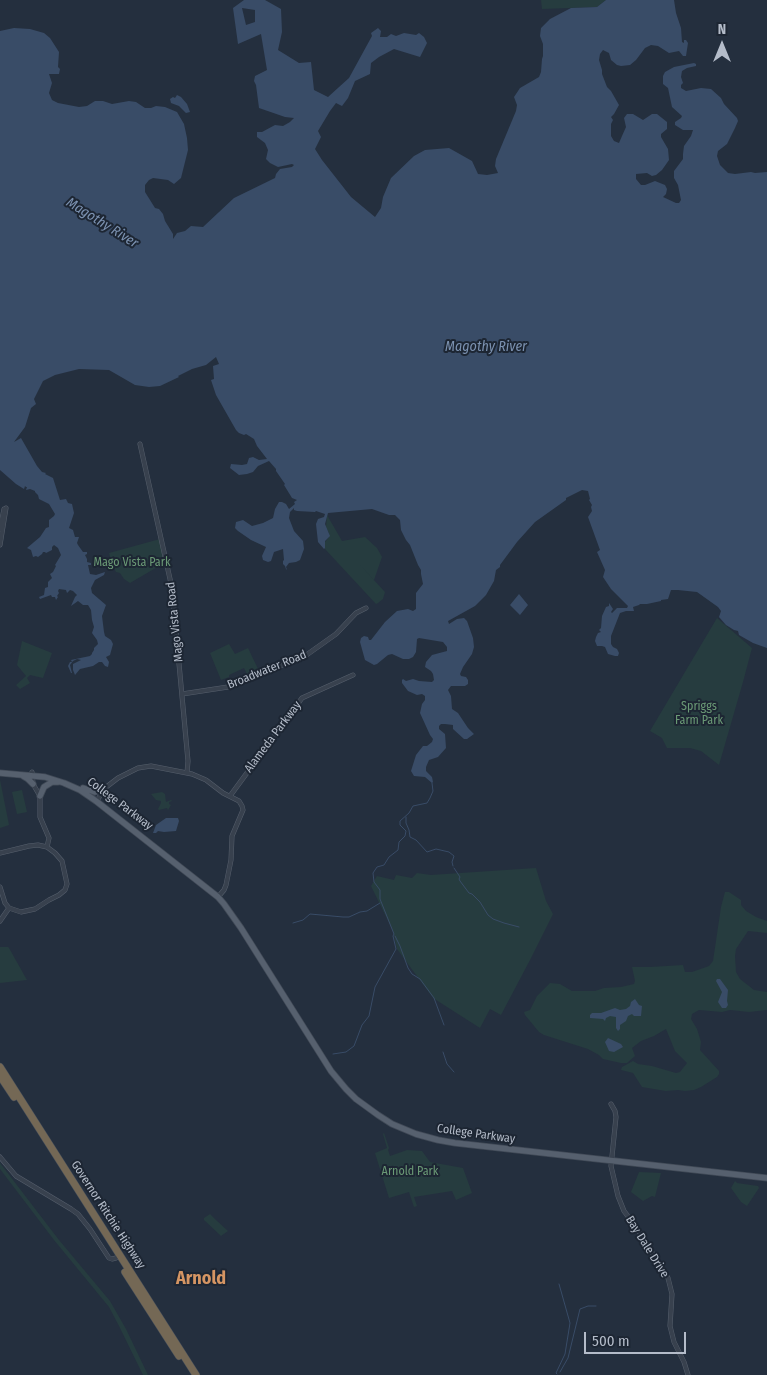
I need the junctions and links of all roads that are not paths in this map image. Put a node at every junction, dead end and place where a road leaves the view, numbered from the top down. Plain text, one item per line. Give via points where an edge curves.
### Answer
1 (140, 444) dead end
2 (0, 528) edge
3 (0, 545) edge
4 (366, 608) dead end
5 (353, 675) dead end
6 (182, 694) junction
7 (0, 772) edge
8 (187, 773) junction
9 (18, 774) junction
10 (32, 774) junction
11 (64, 783) junction
12 (33, 784) junction
13 (106, 787) junction
14 (83, 788) junction
15 (40, 796) junction
16 (230, 796) junction
17 (97, 800) junction
18 (138, 830) junction
19 (143, 838) junction
20 (155, 843) junction
21 (47, 847) junction
22 (0, 853) edge
23 (164, 854) junction
24 (0, 887) edge
25 (218, 897) junction
26 (9, 908) junction
27 (0, 921) edge
28 (0, 1067) edge
29 (0, 1076) edge
30 (22, 1105) junction
31 (616, 1119) dead end
32 (0, 1158) edge
33 (611, 1161) junction
34 (767, 1178) edge
35 (74, 1187) junction
36 (119, 1259) junction
37 (191, 1375) edge
38 (196, 1375) edge
39 (688, 1375) edge

1 - 6 street, Mago Vista Road via 172,588
2 - 3 street via 6,508
4 - 6 street, Broadwater Road via 305,656 228,687
5 - 16 street, Alameda Parkway via 302,698
6 - 8 street, Mago Vista Road
7 - 9 main road, College Parkway
7 - 10 main road, College Parkway
8 - 13 street via 142,767
8 - 16 street via 204,779
9 - 10 main road, College Parkway
9 - 12 main road
10 - 11 main road, College Parkway
10 - 12 street
10 - 14 main road, College Parkway via 57,777
11 - 15 main road via 48,784
11 - 17 main road, College Parkway
12 - 15 street
13 - 14 main road via 95,792
13 - 17 street
14 - 17 main road, College Parkway
15 - 21 street via 40,817 49,838
16 - 25 street via 240,802 243,810 232,836 226,885
17 - 18 main road, College Parkway
17 - 19 main road, College Parkway
18 - 19 main road
18 - 20 main road, College Parkway
19 - 20 main road
19 - 23 main road, College Parkway
20 - 23 main road, College Parkway
21 - 22 street via 31,845
21 - 26 street via 62,861 67,888 35,909 21,912
23 - 25 main road, College Parkway
24 - 26 street
25 - 33 main road, College Parkway via 241,928 326,1065 346,1089 378,1115 416,1134 446,1142
26 - 27 street
28 - 30 highway, Governor Ritchie Highway
29 - 30 highway, Governor Ritchie Highway
30 - 35 highway, Governor Ritchie Highway
30 - 35 highway, Governor Ritchie Highway via 65,1178
31 - 33 street, Bay Dale Drive
32 - 36 street via 16,1176 78,1214 109,1258
33 - 34 main road, College Parkway
33 - 39 street, Bay Dale Drive via 622,1206 670,1284 670,1326
35 - 36 highway, Governor Ritchie Highway
35 - 36 highway, Governor Ritchie Highway
36 - 37 highway, Governor Ritchie Highway
36 - 38 highway, Governor Ritchie Highway

